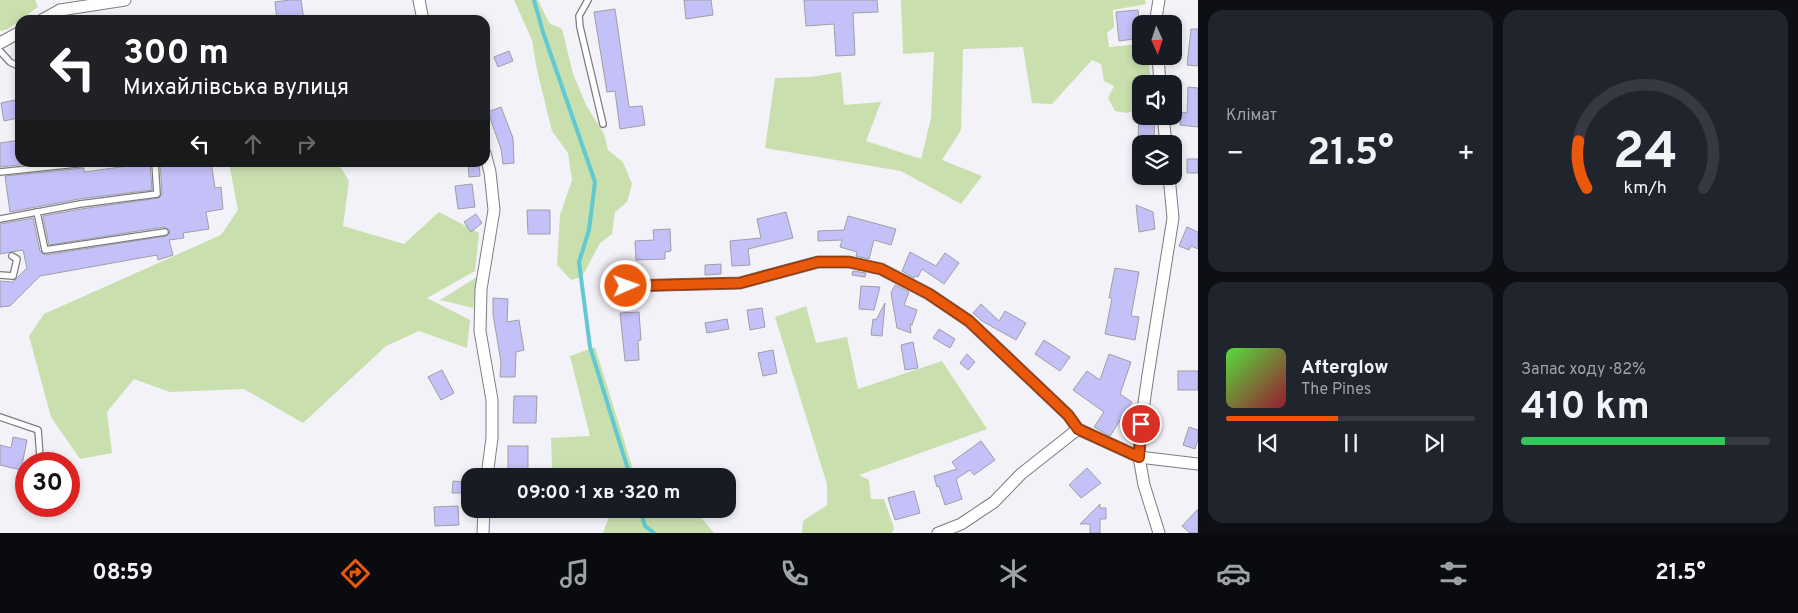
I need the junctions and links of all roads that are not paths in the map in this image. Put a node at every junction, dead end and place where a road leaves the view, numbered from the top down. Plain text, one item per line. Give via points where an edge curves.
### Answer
1 (125, 0) edge
2 (419, 0) edge
3 (588, 0) edge
4 (1159, 0) edge
5 (58, 5) edge
6 (47, 15) edge
7 (422, 15) edge
8 (1156, 15) edge
9 (15, 35) edge
10 (0, 43) edge
11 (0, 51) edge
12 (15, 65) edge
13 (603, 124) dead end
14 (48, 167) edge
15 (155, 167) edge
16 (489, 167) edge
17 (0, 172) edge
18 (1170, 185) edge
19 (37, 212) junction
20 (0, 219) edge
21 (165, 232) dead end
22 (12, 256) dead end
23 (0, 275) edge
24 (626, 286) dead end
25 (0, 417) edge
26 (1078, 429) junction
27 (40, 452) edge
28 (1139, 457) junction
29 (1198, 464) edge
30 (488, 468) edge
31 (484, 518) edge
32 (483, 533) edge
33 (938, 533) edge
34 (1159, 533) edge

1 - 5 street
2 - 7 street
3 - 13 lane via 579,16 580,27
4 - 8 street
5 - 6 street
9 - 10 street
11 - 12 lane
14 - 17 lane
15 - 19 lane via 157,194
16 - 30 street via 494,210 482,289 480,331 492,400
18 - 28 street via 1173,218 1141,424
19 - 20 lane
19 - 21 lane via 44,250
22 - 23 lane via 17,259 13,276
24 - 26 street via 740,283 818,262 849,262 881,269 929,294 969,321 1068,415
25 - 27 lane via 38,430
26 - 28 street
26 - 33 street via 1021,474 994,502 961,524
28 - 29 street
28 - 34 street
31 - 32 street

